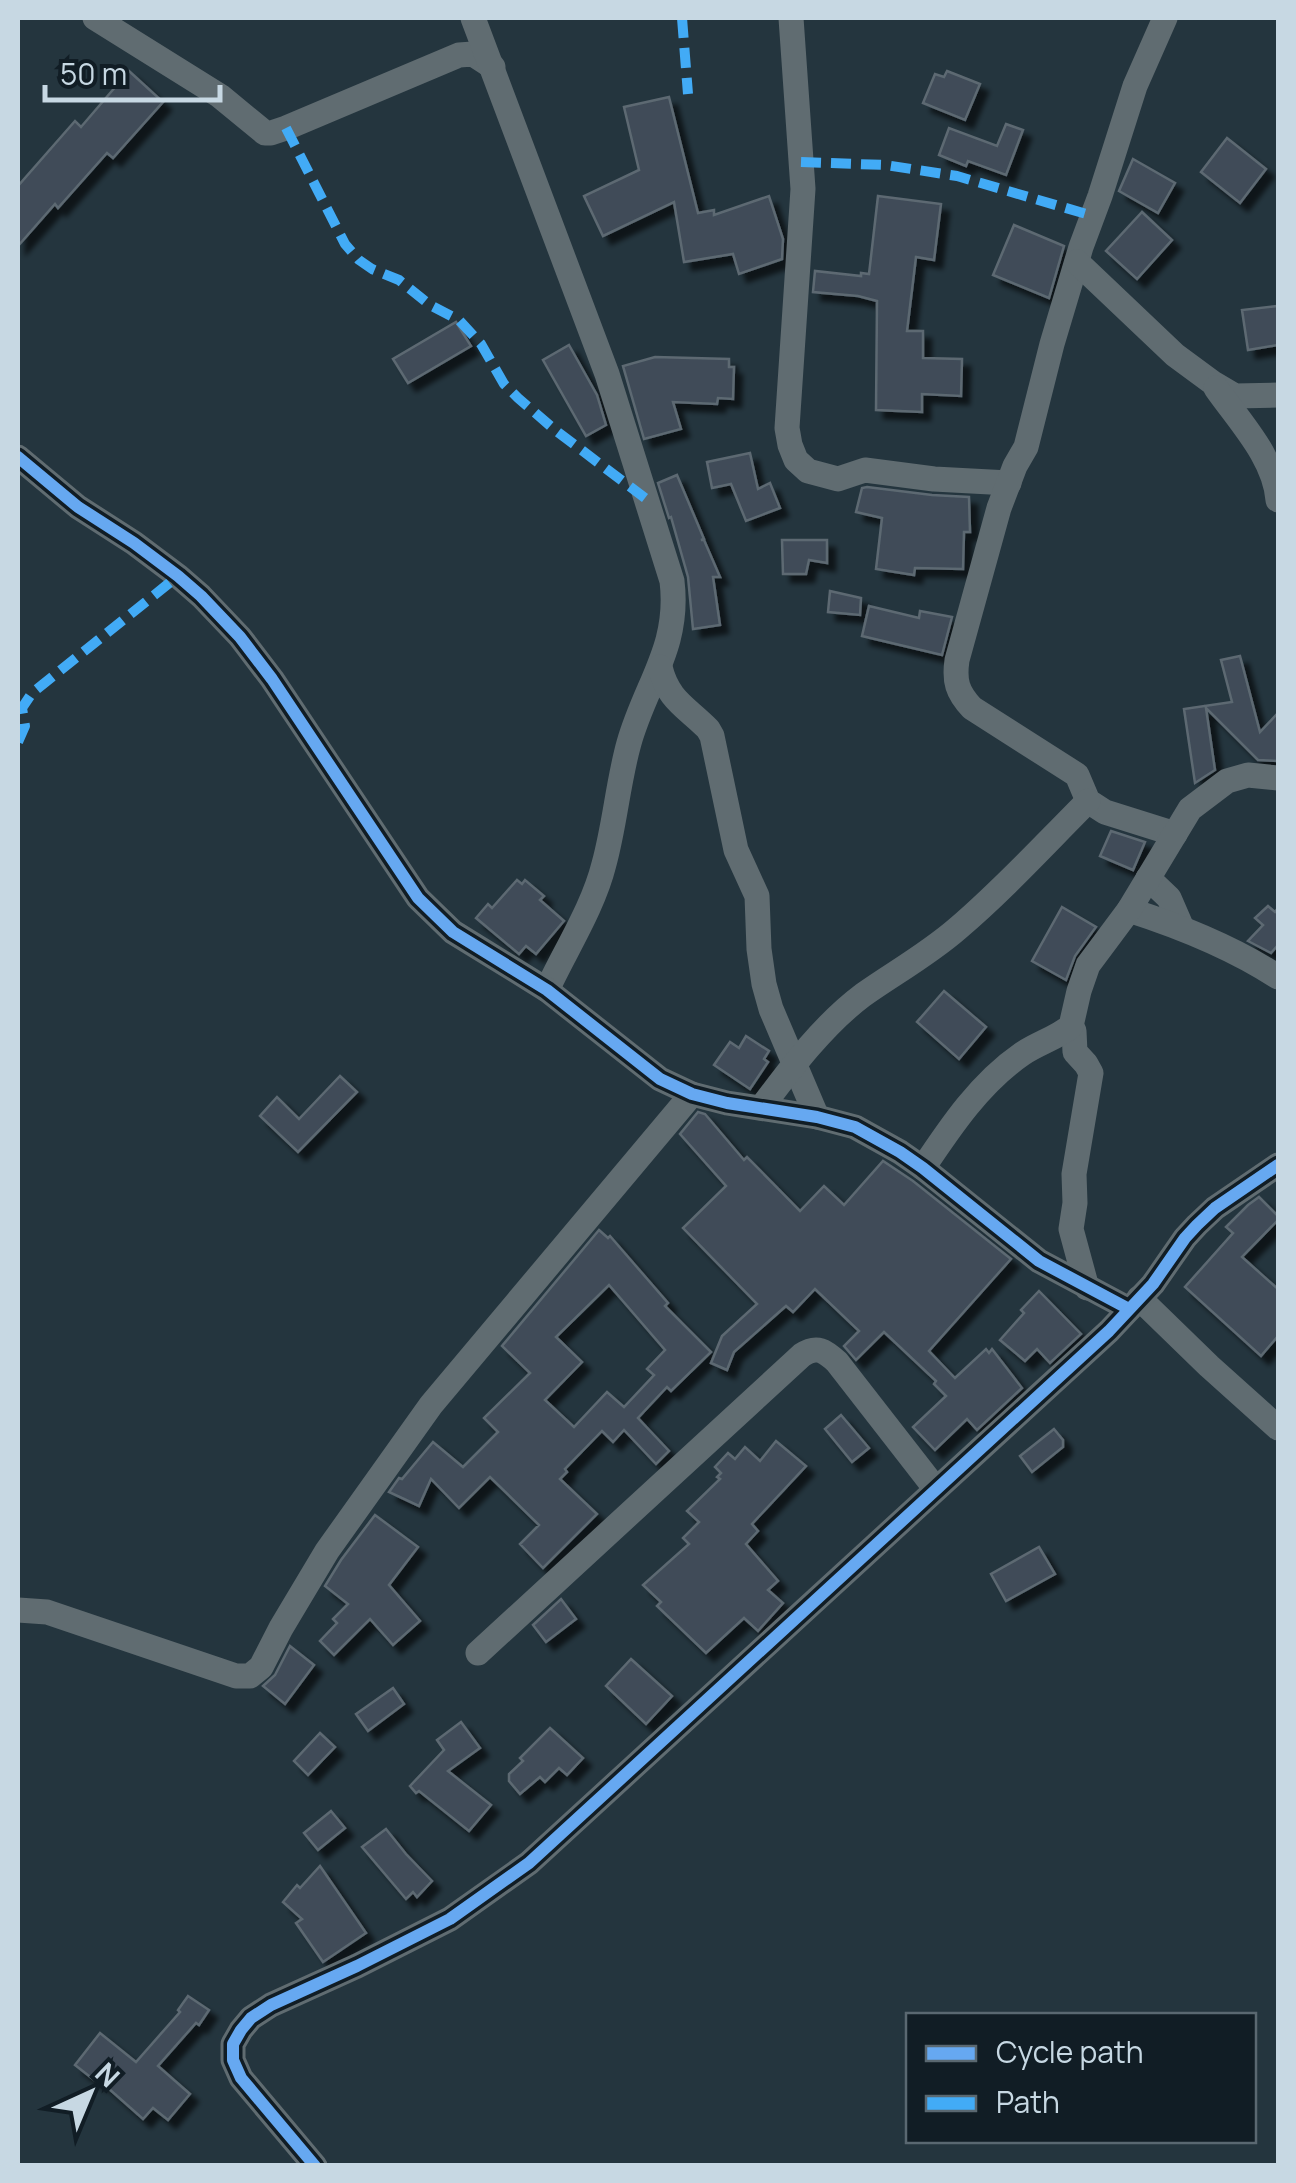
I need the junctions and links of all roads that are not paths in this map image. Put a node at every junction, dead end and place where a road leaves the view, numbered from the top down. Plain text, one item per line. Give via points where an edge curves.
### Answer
1 (95, 18) edge
2 (473, 18) edge
3 (792, 18) edge
4 (1165, 18) edge
5 (493, 67) junction
6 (1077, 262) junction
7 (1212, 383) junction
8 (1278, 396) edge
9 (18, 457) edge
10 (1009, 483) junction
11 (1278, 500) edge
12 (660, 667) junction
13 (1278, 778) edge
14 (1088, 801) junction
15 (1175, 834) junction
16 (1148, 878) junction
17 (1129, 910) junction
18 (1182, 928) junction
19 (1278, 977) edge
20 (546, 990) junction
21 (1071, 1026) junction
22 (794, 1064) junction
23 (692, 1094) junction
24 (761, 1108) junction
25 (817, 1117) junction
26 (1278, 1164) edge
27 (923, 1168) junction
28 (1086, 1288) junction
29 (1134, 1303) junction
30 (1278, 1428) edge
31 (935, 1488) junction
32 (18, 1610) edge
33 (478, 1653) dead end
34 (314, 2166) edge

1 - 5 street via 271,134 459,55 473,54
2 - 5 street
3 - 10 street via 803,188 787,428 796,460 838,478 865,470
4 - 6 street via 1135,86
5 - 12 street via 607,374 672,581 672,632
6 - 7 street
6 - 10 street via 1026,447
7 - 8 street via 1236,396
7 - 11 street via 1260,451
9 - 20 street via 201,596 272,679 418,898 453,932
10 - 14 street via 954,680 972,708 1077,775
12 - 20 street via 628,745 604,866
12 - 22 street via 670,694 712,736 736,850 757,896 764,984
13 - 15 street via 1227,781 1190,809
14 - 15 street
14 - 22 street via 960,927 862,997
15 - 16 street
16 - 17 street
16 - 18 street via 1169,898
17 - 18 street
17 - 21 street via 1088,965
18 - 19 street
20 - 23 street via 660,1079
21 - 27 street via 982,1089
21 - 28 street via 1074,1049 1090,1074 1070,1228
22 - 24 street
22 - 25 street
23 - 24 street
23 - 32 street via 432,1406 327,1551 250,1676 47,1612
24 - 25 street
25 - 27 street via 855,1127
26 - 29 street via 1197,1225
27 - 28 street via 1040,1261
28 - 29 street
29 - 30 street
29 - 31 street
31 - 33 street via 837,1362 814,1348
31 - 34 street via 529,1863 450,1919 251,2018 233,2044 233,2060

